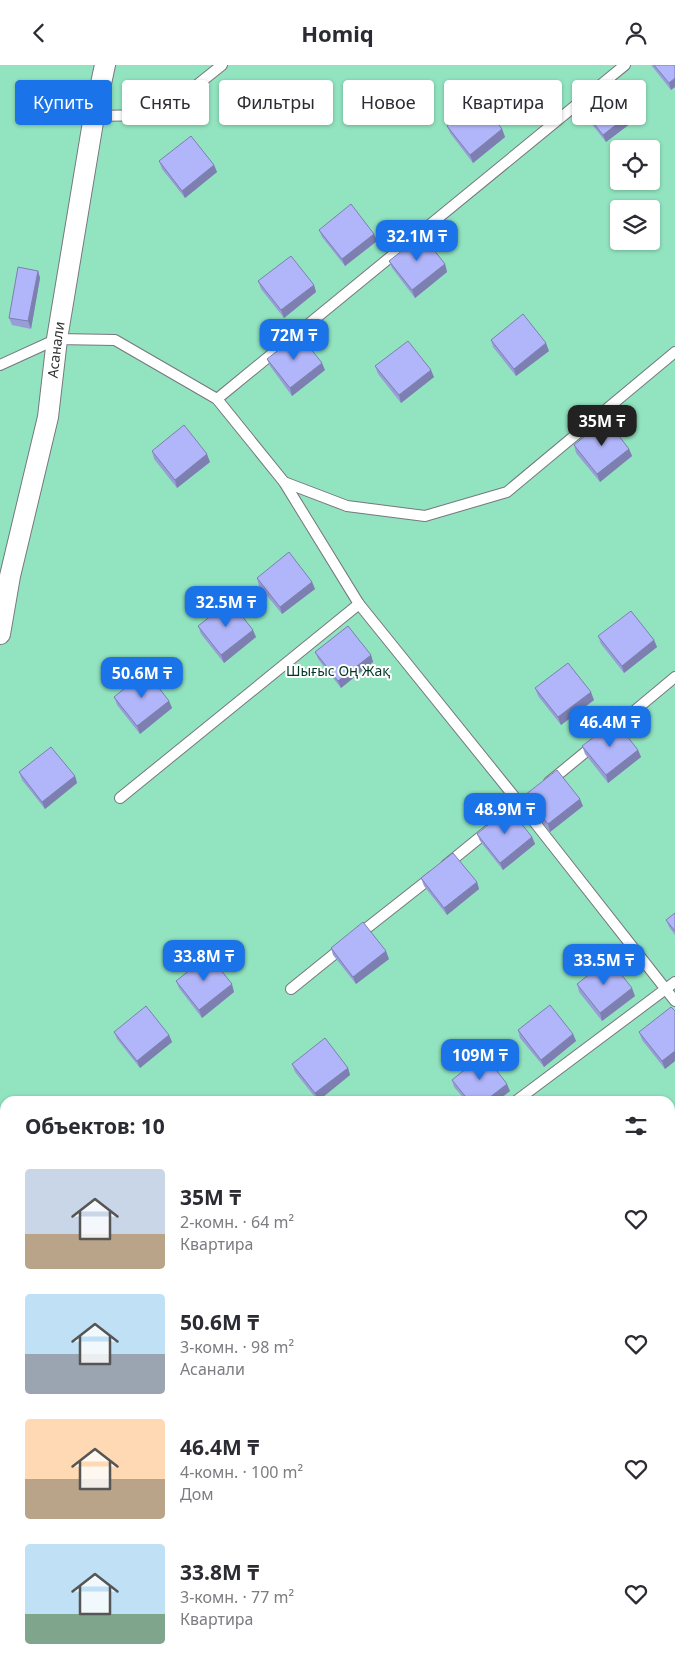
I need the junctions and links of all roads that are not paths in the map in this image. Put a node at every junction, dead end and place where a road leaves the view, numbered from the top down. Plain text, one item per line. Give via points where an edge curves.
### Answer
1 (105, 65) edge
2 (222, 65) edge
3 (625, 65) edge
4 (102, 80) edge
5 (112, 116) edge
6 (93, 125) edge
7 (57, 339) junction
8 (675, 352) edge
9 (0, 365) edge
10 (217, 399) junction
11 (284, 482) junction
12 (5, 578) edge
13 (359, 604) junction
14 (0, 634) edge
15 (675, 677) edge
16 (543, 787) edge
17 (120, 798) dead end
18 (498, 823) edge
19 (675, 982) edge
20 (291, 989) dead end
21 (666, 989) junction
22 (675, 1001) edge
23 (523, 1096) edge

1 - 4 street, Асанали
2 - 5 lane via 154,115
3 - 10 lane
6 - 7 street, Асанали
7 - 9 lane
7 - 10 lane via 115,340
7 - 12 street, Асанали via 48,417
8 - 11 lane via 507,492 425,516 347,506
10 - 11 lane
11 - 13 lane
12 - 14 street, Асанали
13 - 17 lane
13 - 21 lane
15 - 16 lane
18 - 20 lane
19 - 21 lane
21 - 22 lane
21 - 23 lane

